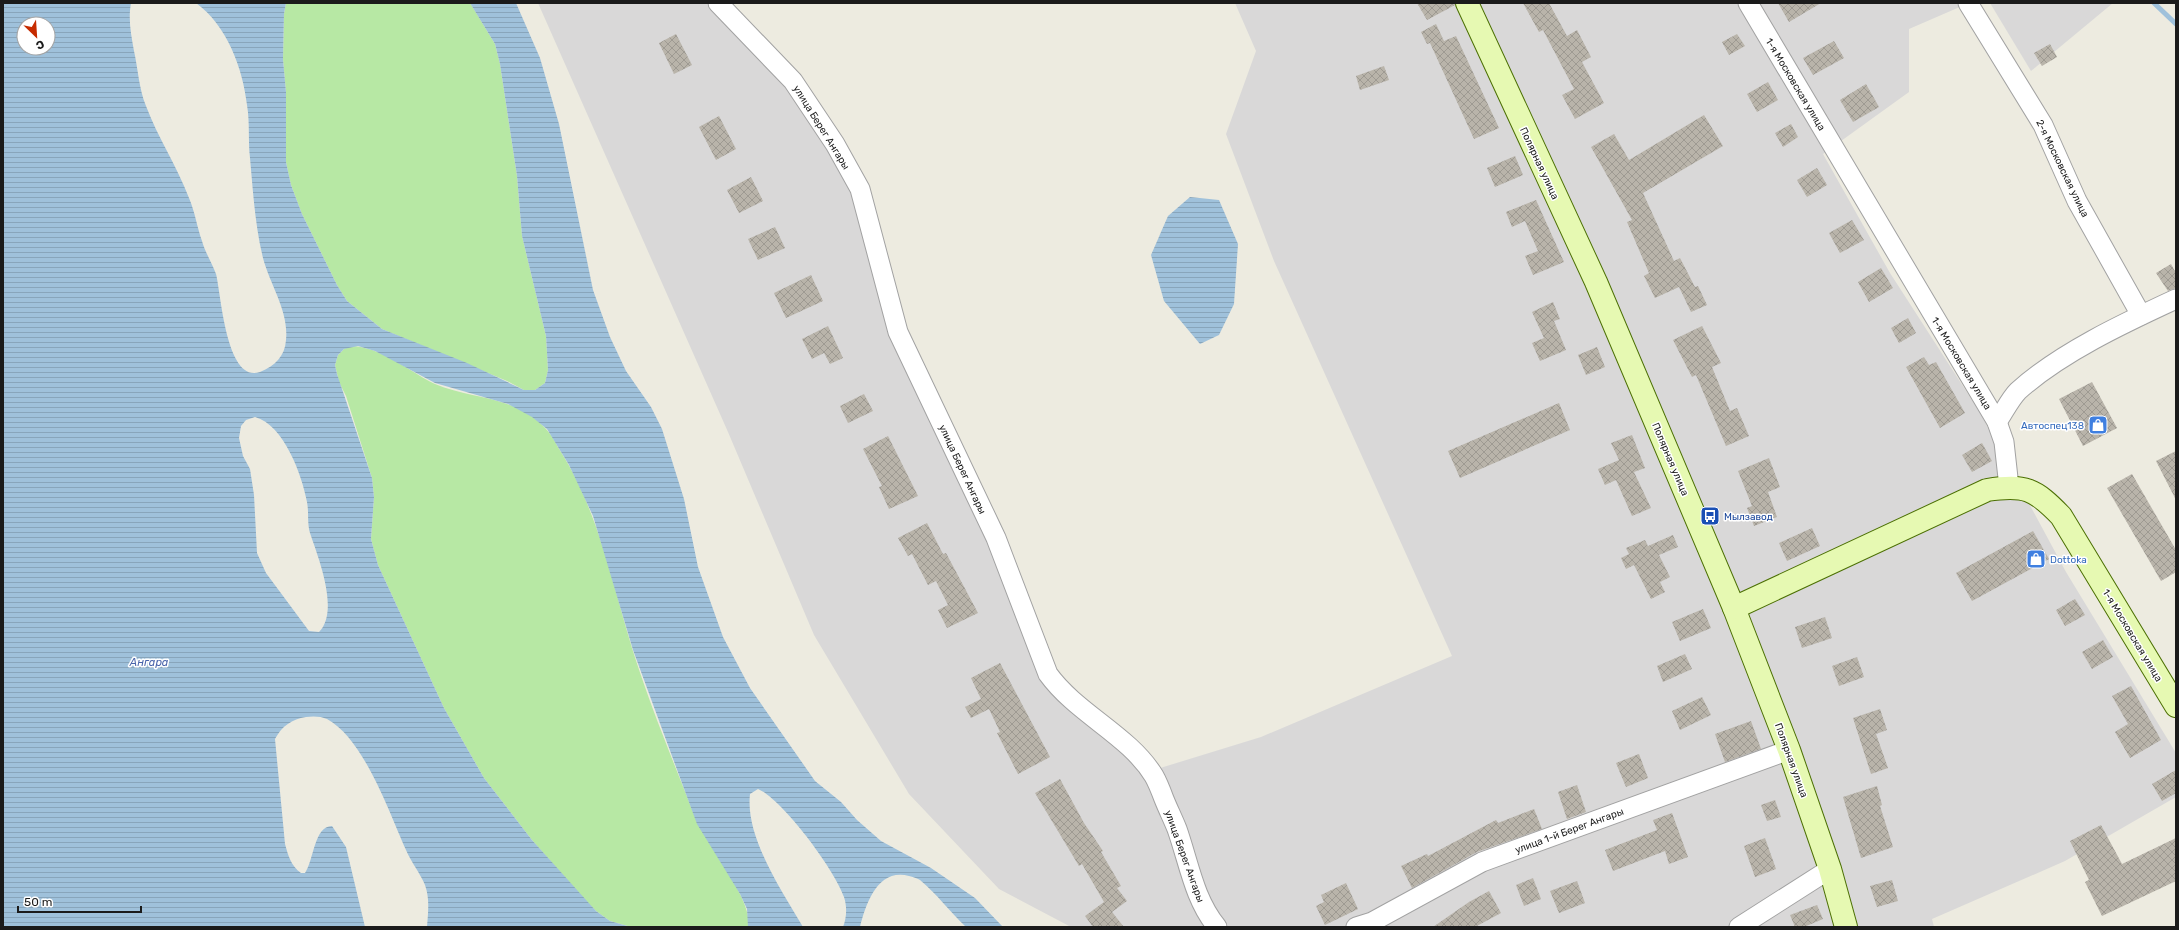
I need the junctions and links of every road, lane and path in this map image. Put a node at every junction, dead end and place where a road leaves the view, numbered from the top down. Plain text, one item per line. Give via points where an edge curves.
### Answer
1 (718, 3) edge
2 (1467, 3) edge
3 (1748, 3) edge
4 (1968, 3) edge
5 (2176, 299) edge
6 (2142, 315) junction
7 (1997, 422) junction
8 (2009, 486) junction
9 (1734, 608) junction
10 (2176, 706) edge
11 (1789, 750) junction
12 (1830, 869) junction
13 (1217, 927) edge
14 (1356, 927) edge
15 (1739, 927) edge
16 (1846, 927) edge

1 - 13 street, улица Берег Ангары via 794,82 835,144 860,189 898,332 996,538 1048,674 1072,701 1138,755 1155,777 1176,828 1197,894 1205,912
2 - 9 main road, Полярная улица via 1596,282
3 - 7 street, 1-я Московская улица
4 - 6 street, 2-я Московская улица via 2044,125 2077,201
5 - 6 street
6 - 7 street via 2065,356 2017,392
7 - 8 street, 1-я Московская улица via 2004,442
8 - 9 main road via 1987,490
8 - 10 main road, 1-я Московская улица via 2027,490 2045,500 2061,516
9 - 11 main road, Полярная улица
11 - 12 main road, Полярная улица
11 - 14 street, улица 1-й Берег Ангары via 1482,862 1372,922
12 - 15 street
12 - 16 main road, Полярная улица

